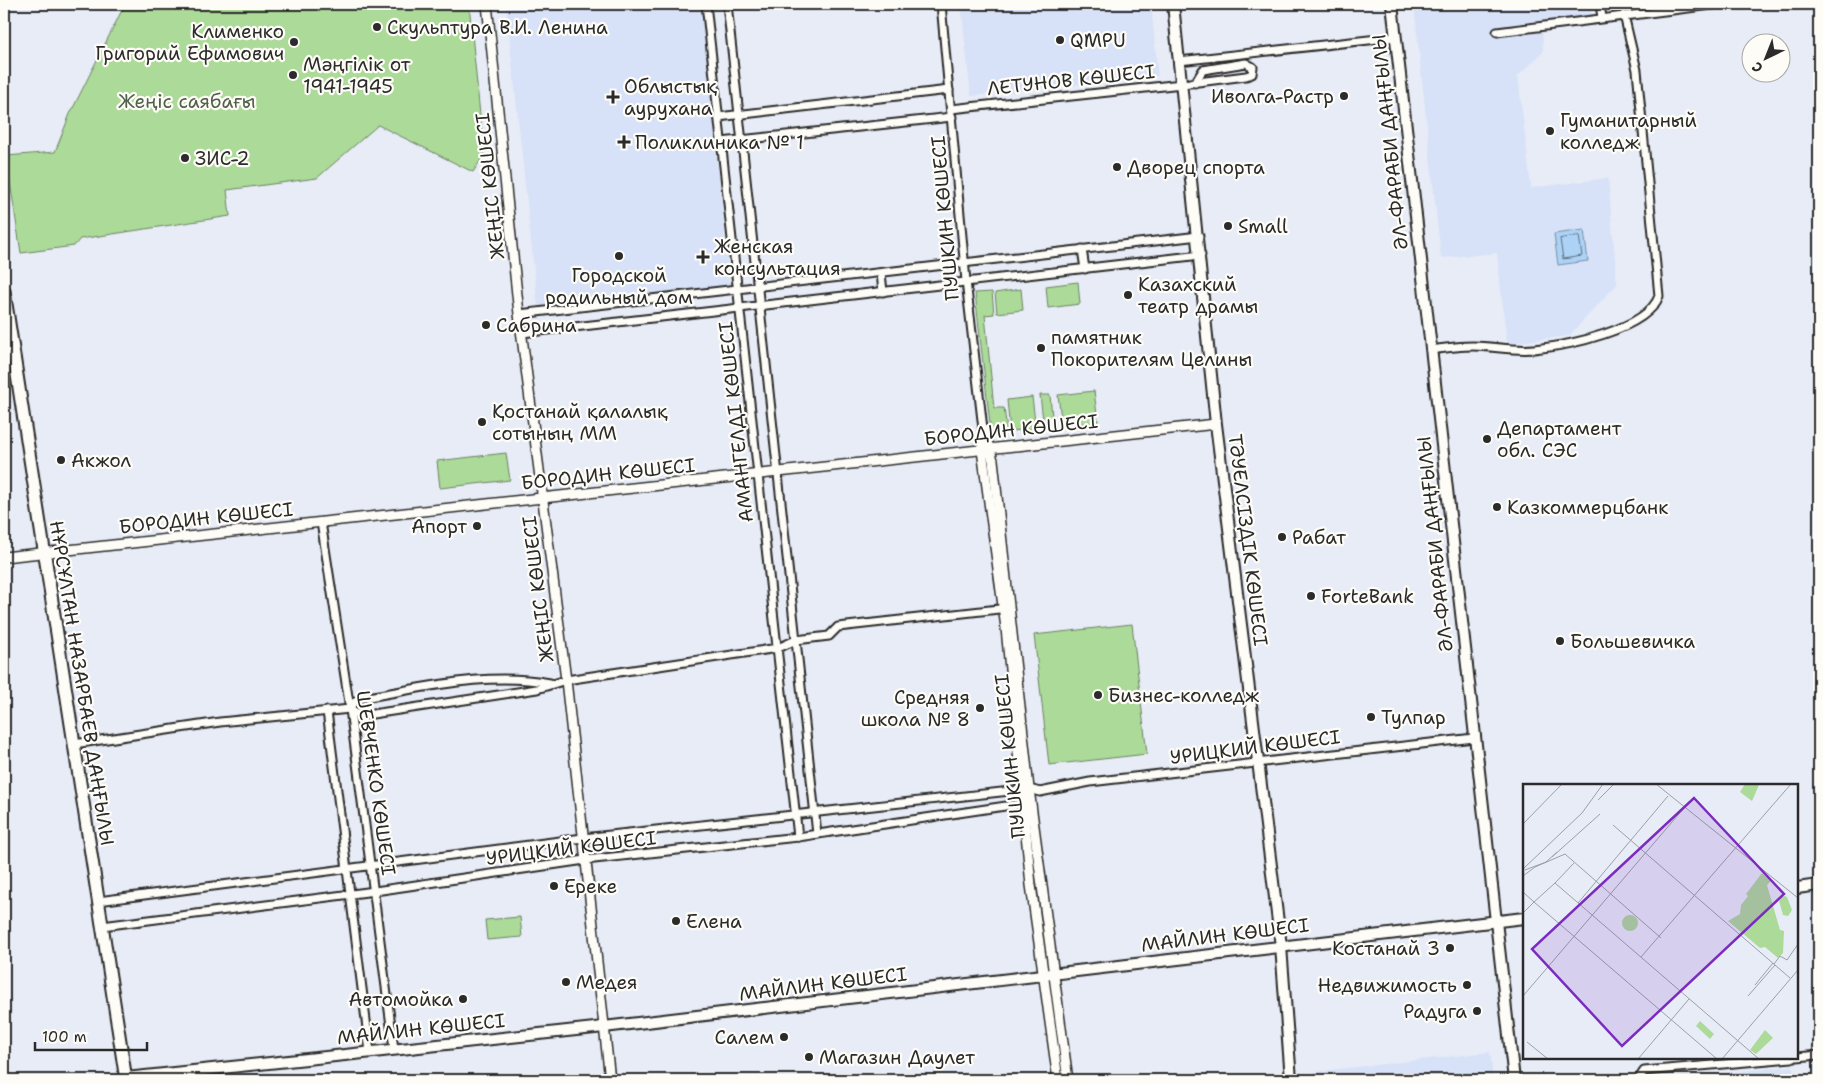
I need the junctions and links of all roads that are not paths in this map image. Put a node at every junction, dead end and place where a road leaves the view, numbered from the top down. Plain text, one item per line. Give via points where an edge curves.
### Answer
1 (487, 4) edge
2 (706, 4) edge
3 (727, 4) edge
4 (941, 4) edge
5 (1173, 4) edge
6 (1392, 4) edge
7 (1600, 4) edge
8 (1720, 4) edge
9 (1624, 15) junction
10 (1602, 18) junction
11 (1497, 32) dead end
12 (1396, 36) junction
13 (1179, 61) junction
14 (1195, 83) junction
15 (1182, 84) junction
16 (950, 90) junction
17 (952, 113) junction
18 (739, 114) junction
19 (718, 117) junction
20 (741, 139) junction
21 (721, 142) junction
22 (1199, 236) junction
23 (1082, 249) junction
24 (1201, 255) junction
25 (964, 264) junction
26 (1085, 269) junction
27 (881, 273) junction
28 (966, 281) junction
29 (758, 288) junction
30 (4, 291) edge
31 (738, 291) junction
32 (883, 292) junction
33 (760, 307) junction
34 (740, 310) junction
35 (519, 314) junction
36 (522, 333) junction
37 (1431, 350) junction
38 (1216, 424) junction
39 (983, 429) joint
40 (986, 449) junction
41 (778, 472) junction
42 (758, 474) junction
43 (544, 498) junction
44 (321, 522) junction
45 (44, 552) junction
46 (4, 557) edge
47 (1007, 608) junction
48 (796, 640) junction
49 (778, 648) junction
50 (566, 680) junction
51 (550, 684) junction
52 (350, 709) junction
53 (327, 711) junction
54 (1474, 738) junction
55 (74, 744) junction
56 (1259, 764) junction
57 (1025, 790) junction
58 (1040, 792) junction
59 (1027, 803) junction
60 (815, 813) junction
61 (796, 815) junction
62 (817, 834) junction
63 (798, 837) junction
64 (582, 838) junction
65 (585, 860) junction
66 (371, 864) junction
67 (348, 867) junction
68 (1819, 886) edge
69 (1798, 888) edge
70 (374, 891) junction
71 (352, 894) junction
72 (98, 901) junction
73 (1523, 918) edge
74 (1494, 921) junction
75 (102, 926) junction
76 (1281, 946) junction
77 (1048, 975) junction
78 (604, 1027) junction
79 (1056, 1028) junction
80 (394, 1049) junction
81 (370, 1052) junction
82 (1819, 1055) edge
83 (1798, 1057) edge
84 (1772, 1059) edge
85 (1751, 1060) edge
86 (126, 1079) edge
87 (610, 1080) edge
88 (1058, 1080) edge
89 (1068, 1080) edge
90 (1291, 1080) edge
91 (1514, 1080) edge
92 (1638, 1080) edge

1 - 35 street, ЖЕҢІС КӨШЕСІ
2 - 19 street, АМАНГЕЛДІ КӨШЕСІ
3 - 18 street, АМАНГЕЛДІ КӨШЕСІ
4 - 16 street, ПУШКИН КӨШЕСІ
5 - 13 main road, ТӘУЕЛСІЗДІК КӨШЕСІ
6 - 12 main road, ӘЛ-ФАРАБИ ДАҢҒЫЛЫ
7 - 10 street
8 - 9 street
9 - 10 street
9 - 37 street via 1637,70 1659,296 1656,304 1625,324 1578,342 1532,349 1472,346
10 - 11 street
12 - 13 street
12 - 37 main road, ӘЛ-ФАРАБИ ДАҢҒЫЛЫ
13 - 15 main road, ТӘУЕЛСІЗДІК КӨШЕСІ
14 - 14 street, ЛЕТУНОВ КӨШЕСІ via 1246,76 1252,74 1253,67 1246,63 1202,70
14 - 15 street, ЛЕТУНОВ КӨШЕСІ
15 - 17 street, ЛЕТУНОВ КӨШЕСІ
15 - 22 main road, ТӘУЕЛСІЗДІК КӨШЕСІ
16 - 17 street, ПУШКИН КӨШЕСІ
16 - 18 street
17 - 20 street, ЛЕТУНОВ КӨШЕСІ
17 - 25 street, ПУШКИН КӨШЕСІ
18 - 19 street
18 - 20 street, АМАНГЕЛДІ КӨШЕСІ
19 - 21 street, АМАНГЕЛДІ КӨШЕСІ
20 - 21 street, ЛЕТУНОВ КӨШЕСІ
20 - 29 street, АМАНГЕЛДІ КӨШЕСІ
21 - 31 street, АМАНГЕЛДІ КӨШЕСІ
22 - 23 street
22 - 24 main road, ТӘУЕЛСІЗДІК КӨШЕСІ
23 - 25 street
23 - 26 street
24 - 26 street
24 - 38 main road, ТӘУЕЛСІЗДІК КӨШЕСІ
25 - 27 street
25 - 28 street, ПУШКИН КӨШЕСІ
26 - 28 street
27 - 29 street
27 - 32 street
28 - 32 street
28 - 39 street, ПУШКИН КӨШЕСІ
29 - 31 street
29 - 33 street, АМАНГЕЛДІ КӨШЕСІ
30 - 45 main road, НҰРСҰЛТАН НАЗАРБАЕВ ДАҢҒЫЛЫ
31 - 34 street, АМАНГЕЛДІ КӨШЕСІ
31 - 35 street
32 - 33 street
33 - 34 street
33 - 41 street, АМАНГЕЛДІ КӨШЕСІ
34 - 36 street
34 - 42 street, АМАНГЕЛДІ КӨШЕСІ
35 - 36 street, ЖЕҢІС КӨШЕСІ
36 - 43 street, ЖЕҢІС КӨШЕСІ
37 - 54 main road, ӘЛ-ФАРАБИ ДАҢҒЫЛЫ
38 - 40 street, БОРОДИН КӨШЕСІ
38 - 56 main road, ТӘУЕЛСІЗДІК КӨШЕСІ
39 - 40 street, ПУШКИН КӨШЕСІ
40 - 41 street, БОРОДИН КӨШЕСІ
40 - 47 street, ПУШКИН КӨШЕСІ
41 - 42 street, БОРОДИН КӨШЕСІ
41 - 48 street, АМАНГЕЛДІ КӨШЕСІ
42 - 43 street, БОРОДИН КӨШЕСІ
42 - 49 street, АМАНГЕЛДІ КӨШЕСІ
43 - 44 street, БОРОДИН КӨШЕСІ
43 - 50 street, ЖЕҢІС КӨШЕСІ
44 - 45 street, БОРОДИН КӨШЕСІ
44 - 52 street, ШЕВЧЕНКО КӨШЕСІ
45 - 46 street, БОРОДИН КӨШЕСІ
45 - 55 main road, НҰРСҰЛТАН НАЗАРБАЕВ ДАҢҒЫЛЫ
47 - 48 street via 838,628 829,636
47 - 57 street, ПУШКИН КӨШЕСІ
48 - 49 street
48 - 60 street, АМАНГЕЛДІ КӨШЕСІ
49 - 50 street
49 - 61 street, АМАНГЕЛДІ КӨШЕСІ
50 - 51 street
50 - 64 street, ЖЕҢІС КӨШЕСІ
51 - 52 street via 538,689 366,715
51 - 52 street via 525,679 478,680 362,698
52 - 53 street
52 - 66 street, ШЕВЧЕНКО КӨШЕСІ
53 - 55 street via 220,722
53 - 67 street, ШЕВЧЕНКО КӨШЕСІ
54 - 56 street, УРИЦКИЙ КӨШЕСІ
54 - 74 main road, ӘЛ-ФАРАБИ ДАҢҒЫЛЫ
55 - 72 main road, НҰРСҰЛТАН НАЗАРБАЕВ ДАҢҒЫЛЫ
56 - 58 street, УРИЦКИЙ КӨШЕСІ via 1090,782
56 - 76 main road, ТӘУЕЛСІЗДІК КӨШЕСІ
57 - 58 street, УРИЦКИЙ КӨШЕСІ
57 - 59 street, ПУШКИН КӨШЕСІ
57 - 60 street, УРИЦКИЙ КӨШЕСІ
58 - 59 street
59 - 62 street, УРИЦКИЙ КӨШЕСІ
59 - 77 street, ПУШКИН КӨШЕСІ
60 - 61 street, УРИЦКИЙ КӨШЕСІ
60 - 62 street, АМАНГЕЛДІ КӨШЕСІ
61 - 63 street, АМАНГЕЛДІ КӨШЕСІ
61 - 64 street, УРИЦКИЙ КӨШЕСІ
62 - 63 street, УРИЦКИЙ КӨШЕСІ
63 - 65 street, УРИЦКИЙ КӨШЕСІ
64 - 65 street, ЖЕҢІС КӨШЕСІ
64 - 66 street, УРИЦКИЙ КӨШЕСІ
65 - 70 street, УРИЦКИЙ КӨШЕСІ
65 - 78 street, ЖЕҢІС КӨШЕСІ
66 - 67 street, УРИЦКИЙ КӨШЕСІ
66 - 70 street, ШЕВЧЕНКО КӨШЕСІ
67 - 71 street, ШЕВЧЕНКО КӨШЕСІ
67 - 72 street, УРИЦКИЙ КӨШЕСІ
68 - 69 main road
70 - 71 street, УРИЦКИЙ КӨШЕСІ
70 - 80 street, ШЕВЧЕНКО КӨШЕСІ
71 - 75 street, УРИЦКИЙ КӨШЕСІ
71 - 81 street, ШЕВЧЕНКО КӨШЕСІ
72 - 75 main road, НҰРСҰЛТАН НАЗАРБАЕВ ДАҢҒЫЛЫ
73 - 74 main road, МАЙЛИН КӨШЕСІ
74 - 76 main road, МАЙЛИН КӨШЕСІ
74 - 91 main road, ӘЛ-ФАРАБИ ДАҢҒЫЛЫ
75 - 86 main road, НҰРСҰЛТАН НАЗАРБАЕВ ДАҢҒЫЛЫ
76 - 77 main road, МАЙЛИН КӨШЕСІ
76 - 90 main road, ТӘУЕЛСІЗДІК КӨШЕСІ
77 - 78 main road, МАЙЛИН КӨШЕСІ
77 - 79 street, ПУШКИН КӨШЕСІ
78 - 80 main road, МАЙЛИН КӨШЕСІ
78 - 87 street, ЖЕҢІС КӨШЕСІ
79 - 88 street, ПУШКИН КӨШЕСІ
79 - 89 street, ПУШКИН КӨШЕСІ
80 - 81 main road, МАЙЛИН КӨШЕСІ
81 - 86 main road, МАЙЛИН КӨШЕСІ
82 - 83 street
84 - 85 street
85 - 92 street via 1644,1071

